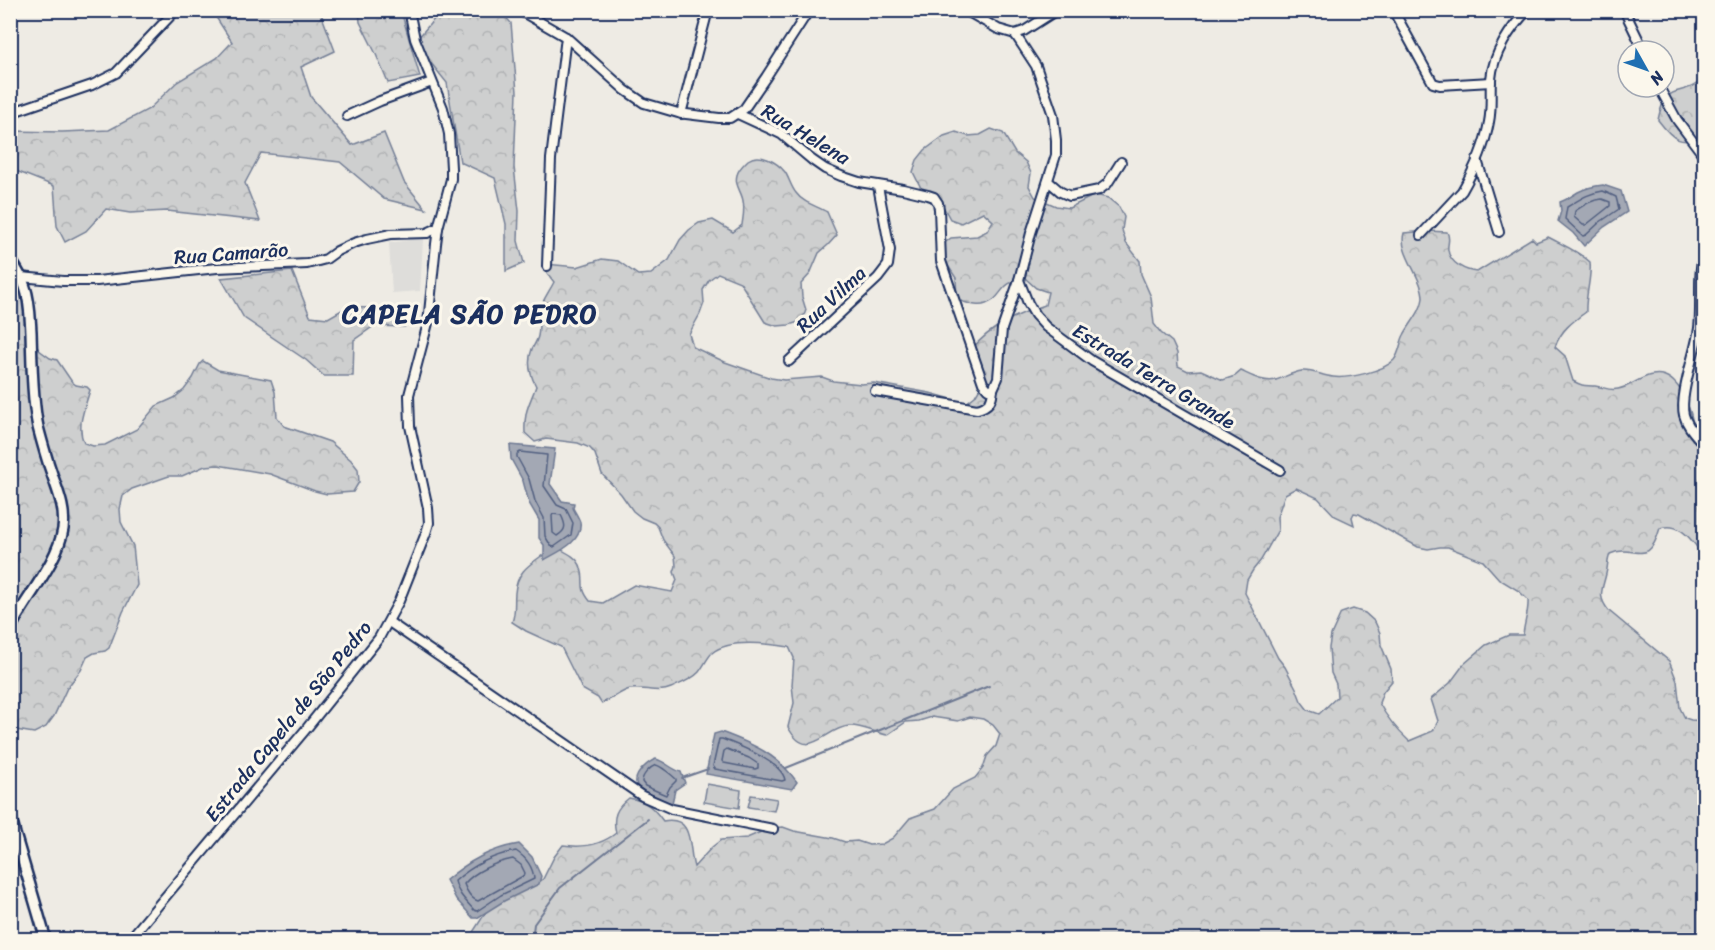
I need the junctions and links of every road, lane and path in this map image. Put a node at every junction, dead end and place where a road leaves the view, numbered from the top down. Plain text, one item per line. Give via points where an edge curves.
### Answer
1 (176, 10) edge
2 (409, 10) edge
3 (519, 10) edge
4 (708, 10) edge
5 (809, 10) edge
6 (966, 10) edge
7 (1057, 10) edge
8 (1393, 10) edge
9 (1528, 10) edge
10 (1624, 10) edge
11 (1016, 34) junction
12 (566, 37) junction
13 (1638, 39) edge
14 (432, 82) junction
15 (1491, 82) junction
16 (1666, 99) edge
17 (10, 113) edge
18 (681, 114) junction
19 (738, 114) junction
20 (347, 116) dead end
21 (1704, 156) edge
22 (1477, 160) junction
23 (1121, 162) dead end
24 (1048, 181) junction
25 (878, 186) junction
26 (438, 228) junction
27 (1499, 232) dead end
28 (1421, 235) dead end
29 (1704, 254) edge
30 (10, 259) edge
31 (548, 266) dead end
32 (21, 277) junction
33 (10, 280) edge
34 (1019, 280) junction
35 (789, 361) dead end
36 (993, 389) junction
37 (875, 391) dead end
38 (1704, 445) edge
39 (1280, 470) dead end
40 (389, 622) junction
41 (10, 629) edge
42 (10, 814) edge
43 (773, 829) dead end
44 (46, 939) edge
45 (129, 939) edge

1 - 17 street via 116,73
2 - 14 street, Estrada Capela de São Pedro via 415,39
3 - 12 street
4 - 18 street
5 - 19 street
6 - 11 street via 998,29
7 - 11 street
8 - 15 street via 1433,83
9 - 15 street via 1500,49
10 - 13 street
11 - 24 street via 1036,66 1053,115 1056,155
12 - 18 street via 636,98
12 - 31 street via 551,159
14 - 20 street
14 - 26 street, Estrada Capela de São Pedro via 447,123 451,168
15 - 22 street via 1490,120
16 - 21 street
18 - 19 street via 730,118
19 - 25 street, Rua Helena via 781,134 825,169
22 - 27 street
22 - 28 street via 1462,191
23 - 24 street via 1099,190 1070,196
24 - 34 street
25 - 35 street, Rua Vilma via 890,250 888,265 878,279
25 - 36 street, Rua Helena via 934,197 938,203 941,261 983,383
26 - 32 street, Rua Camarão via 367,239 307,264 217,268 97,281
26 - 40 street, Estrada Capela de São Pedro via 428,323 411,387 409,413 429,523
29 - 38 street via 1700,326 1683,397 1687,424
30 - 32 street
32 - 33 street, Rua Camarão
32 - 41 street via 29,303 38,424 62,504 63,529 50,562
34 - 36 street via 1002,329 998,378
34 - 39 street, Estrada Terra Grande via 1035,315 1058,337 1092,361
36 - 37 street via 989,404 977,409
40 - 43 street via 642,796 672,809
40 - 45 street, Estrada Capela de São Pedro via 327,704
42 - 44 street

